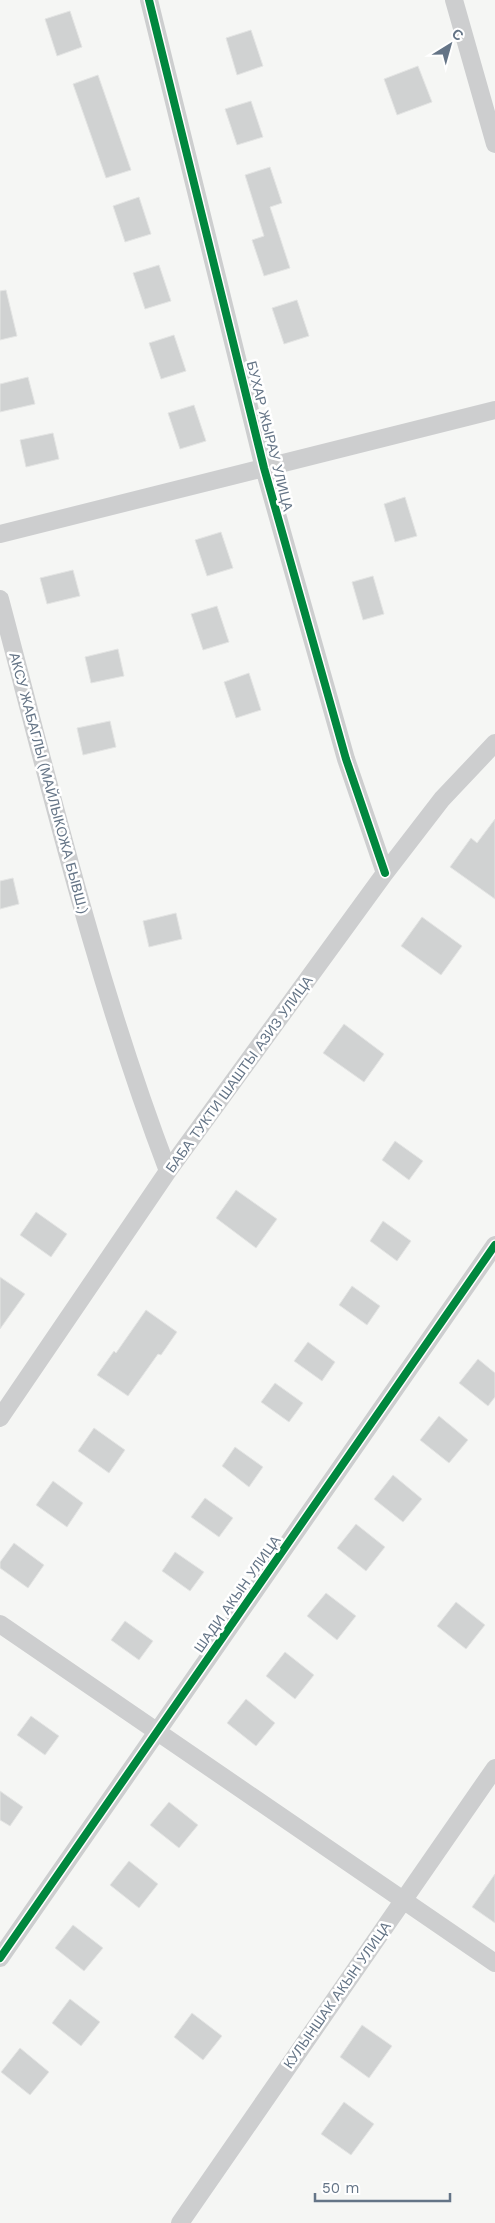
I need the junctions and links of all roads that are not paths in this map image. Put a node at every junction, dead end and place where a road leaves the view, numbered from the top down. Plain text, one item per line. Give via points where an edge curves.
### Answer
1 (149, 0) edge
2 (454, 0) edge
3 (495, 144) edge
4 (495, 410) edge
5 (264, 468) junction
6 (0, 534) edge
7 (0, 599) edge
8 (495, 743) edge
9 (385, 873) junction
10 (168, 1171) junction
11 (495, 1245) edge
12 (0, 1418) edge
13 (0, 1624) edge
14 (156, 1732) junction
15 (495, 1768) edge
16 (403, 1900) junction
17 (0, 1958) edge
18 (495, 1964) edge
19 (180, 2223) edge

1 - 5 street, БУХАР ЖЫРАУ УЛИЦА
2 - 3 street
4 - 5 street
5 - 6 street
5 - 9 street, БУХАР ЖЫРАУ УЛИЦА via 346,759
7 - 10 street, АКСУ ЖАБАГЛЫ (МАЙЛЫКОЖА БЫВШ.) via 90,938 138,1094
8 - 9 street, БАБА ТУКТИ ШАШТЫ АЗИЗ УЛИЦА via 442,799
9 - 10 street, БАБА ТУКТИ ШАШТЫ АЗИЗ УЛИЦА
10 - 12 street, БАБА ТУКТИ ШАШТЫ АЗИЗ УЛИЦА
11 - 14 street, ШАДИ АКЫН УЛИЦА
13 - 14 street
14 - 16 street
14 - 17 street, ШАДИ АКЫН УЛИЦА
15 - 16 street, КУЛЫНШАК АКЫН УЛИЦА
16 - 18 street
16 - 19 street, КУЛЫНШАК АКЫН УЛИЦА

